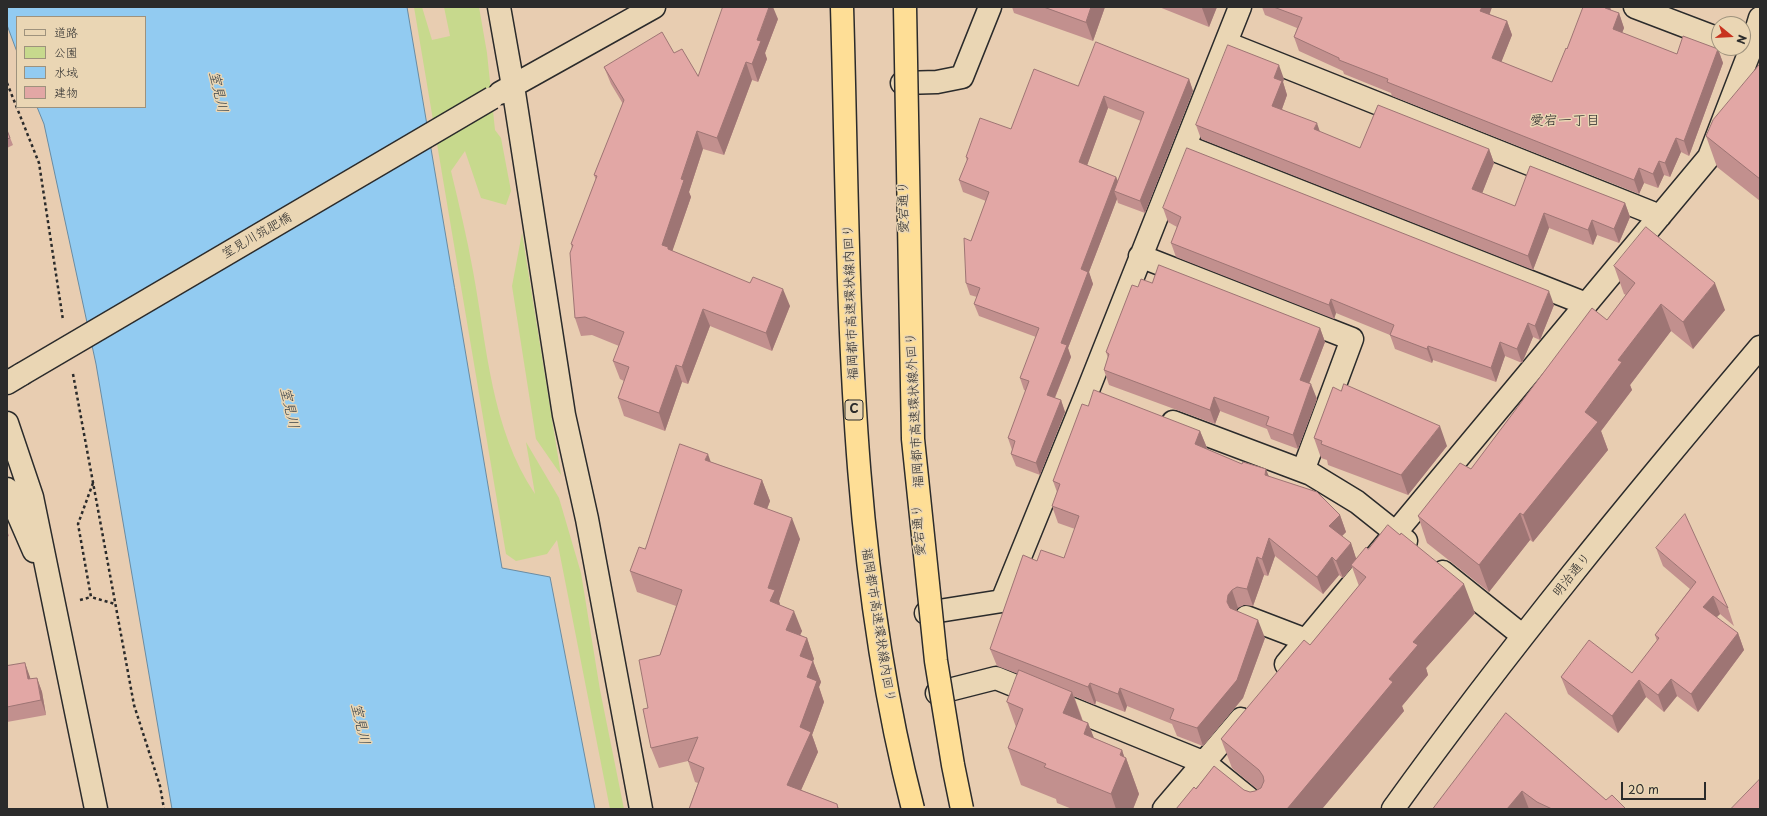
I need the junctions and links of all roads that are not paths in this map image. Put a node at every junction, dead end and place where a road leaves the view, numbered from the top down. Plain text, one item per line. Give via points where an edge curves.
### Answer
1 (498, 7) edge
2 (654, 7) edge
3 (842, 7) edge
4 (848, 7) edge
5 (900, 7) edge
6 (905, 7) edge
7 (990, 7) edge
8 (1240, 7) edge
9 (1635, 7) edge
10 (1760, 18) edge
11 (1711, 36) edge
12 (1226, 42) junction
13 (1751, 51) edge
14 (1749, 56) edge
15 (902, 82) junction
16 (513, 86) junction
17 (1185, 146) junction
18 (1660, 216) junction
19 (1140, 256) junction
20 (1586, 304) junction
21 (1760, 347) edge
22 (14, 379) edge
23 (1155, 415) edge
24 (7, 423) edge
25 (1303, 471) junction
26 (7, 489) edge
27 (1395, 533) junction
28 (50, 587) junction
29 (926, 613) junction
30 (1246, 617) edge
31 (1523, 636) junction
32 (1306, 640) junction
33 (1276, 677) edge
34 (937, 693) junction
35 (1256, 701) edge
36 (1205, 762) junction
37 (96, 809) edge
38 (641, 809) edge
39 (909, 809) edge
40 (913, 809) edge
41 (962, 809) edge
42 (966, 809) edge
43 (1164, 809) edge
44 (1262, 809) edge
45 (1393, 809) edge

1 - 16 street
2 - 16 street, 室見川筑肥橋
3 - 40 highway, 福岡都市高速環状線内回り / C, bridge via 850,322 857,456 867,562 883,668
4 - 39 street via 857,455 869,600 889,720
5 - 15 street, 愛宕通り
6 - 41 highway, 福岡都市高速環状線外回り, bridge via 913,439 936,661
7 - 15 street via 962,77 937,82
8 - 12 street
9 - 11 street
10 - 13 street
12 - 17 street
12 - 18 street
14 - 18 street via 1709,157
15 - 29 street, 愛宕通り via 911,454
16 - 22 street, 室見川筑肥橋, bridge
16 - 38 street via 564,415 587,519
17 - 19 street
17 - 20 street
18 - 20 street
19 - 25 street via 1352,339
19 - 29 street via 1096,393 1002,601
20 - 27 street
21 - 31 street, 明治通り via 1677,444
23 - 25 street
24 - 28 street via 32,497
25 - 27 street via 1357,502
26 - 28 street
27 - 31 street
27 - 32 street
28 - 37 street
29 - 34 street, 愛宕通り
30 - 32 street
31 - 45 street, 明治通り
32 - 33 street
34 - 36 street via 996,678
34 - 42 street, 愛宕通り
35 - 36 street
36 - 43 street
36 - 44 street

